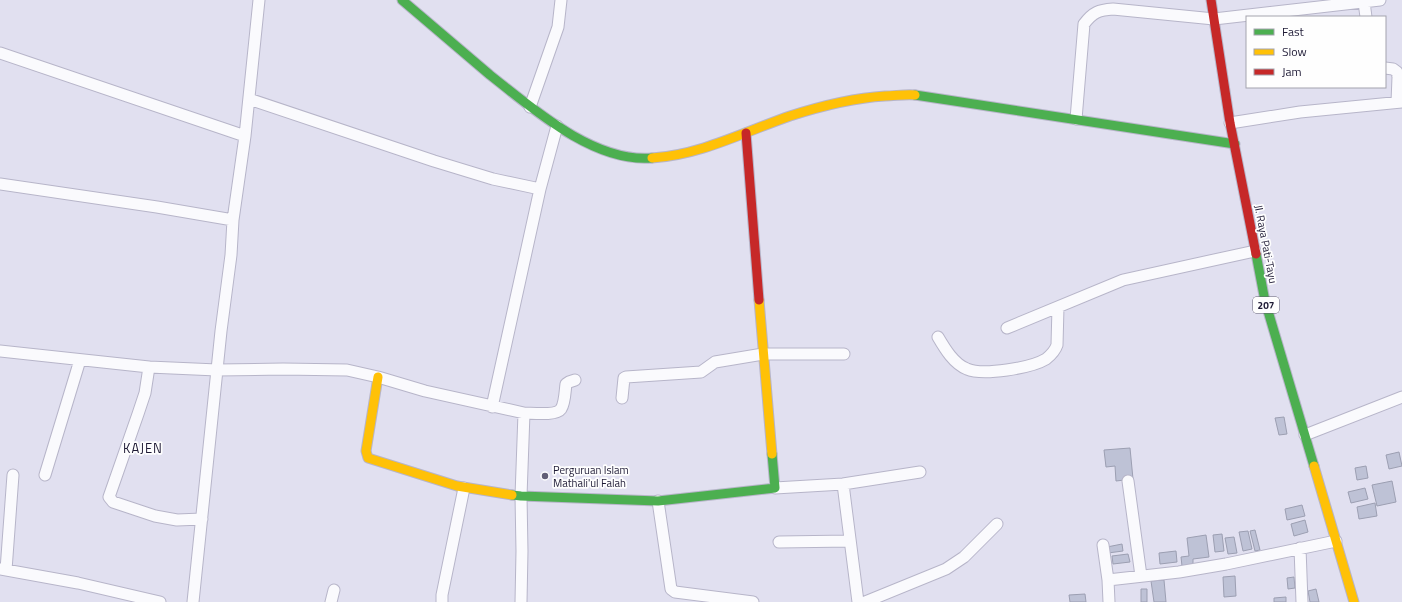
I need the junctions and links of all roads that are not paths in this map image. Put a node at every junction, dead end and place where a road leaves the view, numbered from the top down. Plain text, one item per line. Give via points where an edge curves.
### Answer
1 (260, 0) edge
2 (402, 0) edge
3 (561, 0) edge
4 (1211, 0) edge
5 (1380, 0) edge
6 (1364, 2) junction
7 (1366, 16) edge
8 (1214, 19) junction
9 (0, 52) edge
10 (1386, 68) edge
11 (249, 99) junction
12 (1400, 102) edge
13 (530, 107) junction
14 (1076, 119) junction
15 (1230, 123) junction
16 (557, 126) junction
17 (746, 133) junction
18 (245, 136) junction
19 (1235, 144) junction
20 (0, 184) edge
21 (540, 189) junction
22 (234, 220) junction
23 (1255, 251) junction
24 (1058, 308) junction
25 (1007, 328) dead end
26 (938, 337) dead end
27 (0, 351) edge
28 (763, 354) junction
29 (844, 354) dead end
30 (80, 360) junction
31 (149, 367) junction
32 (217, 370) junction
33 (378, 377) junction
34 (575, 380) dead end
35 (1402, 397) edge
36 (622, 398) dead end
37 (492, 407) junction
38 (524, 413) junction
39 (1305, 436) junction
40 (920, 472) dead end
41 (13, 475) dead end
42 (45, 475) dead end
43 (1128, 481) dead end
44 (843, 484) junction
45 (464, 488) junction
46 (776, 488) junction
47 (521, 496) junction
48 (658, 501) junction
49 (202, 519) junction
50 (997, 524) dead end
51 (850, 541) junction
52 (1336, 541) junction
53 (779, 542) dead end
54 (1103, 545) dead end
55 (1300, 548) junction
56 (3, 569) edge
57 (1142, 576) junction
58 (1108, 580) junction
59 (334, 590) dead end
60 (160, 602) edge
61 (193, 602) edge
62 (331, 602) edge
63 (442, 602) edge
64 (521, 602) edge
65 (749, 602) edge
66 (753, 602) edge
67 (858, 602) edge
68 (865, 602) edge
69 (1109, 602) edge
70 (1302, 602) edge
71 (1354, 602) edge

1 - 11 street
2 - 13 street
3 - 13 street via 558,27
4 - 8 street, Jl. Raya Pati-Tayu / 207
5 - 6 street
6 - 7 street
6 - 8 street
8 - 14 street via 1113,9 1090,15 1084,24
8 - 15 street, Jl. Raya Pati-Tayu / 207
9 - 18 street
10 - 12 street via 1397,72
11 - 18 street
11 - 21 street via 434,161 493,179
12 - 15 street via 1300,112
13 - 16 street
14 - 17 street via 912,95 872,97 825,105
14 - 19 street
15 - 19 street, Jl. Raya Pati-Tayu / 207
16 - 17 street via 587,143 614,154 643,159 671,157 699,150
16 - 21 street
17 - 28 street
18 - 22 street
19 - 23 street, Jl. Raya Pati-Tayu / 207
20 - 22 street
21 - 37 street
22 - 32 street
23 - 24 street via 1123,280
23 - 39 street, Jl. Raya Pati-Tayu / 207 via 1265,301
24 - 25 street
24 - 26 street via 1056,349 1045,360 1024,367 991,371 968,370 955,360
27 - 30 street
28 - 29 street
28 - 36 street via 715,362 703,371 626,376
28 - 46 street
30 - 31 street
30 - 42 street
31 - 32 street
31 - 49 street via 138,414 109,496 113,502 155,516 177,520
32 - 33 street via 347,370
32 - 49 street
33 - 37 street via 425,392
33 - 45 street via 366,452 368,458
34 - 38 street via 566,384 562,407 558,411
35 - 39 street
37 - 38 street
38 - 47 street
39 - 52 street, Jl. Raya Pati-Tayu / 207
40 - 44 street
41 - 56 street
43 - 57 street
44 - 46 street
44 - 51 street
45 - 47 street
45 - 63 street
46 - 48 street
47 - 48 street
47 - 64 street
48 - 65 street via 671,589 675,592
49 - 61 street
50 - 68 street via 964,557 946,569
51 - 53 street
51 - 67 street
52 - 55 street
52 - 71 street, Jl. Raya Pati-Tayu / 207
54 - 58 street
55 - 57 street via 1179,572
55 - 70 street
56 - 60 street
57 - 58 street
58 - 69 street
59 - 62 street
65 - 66 street

